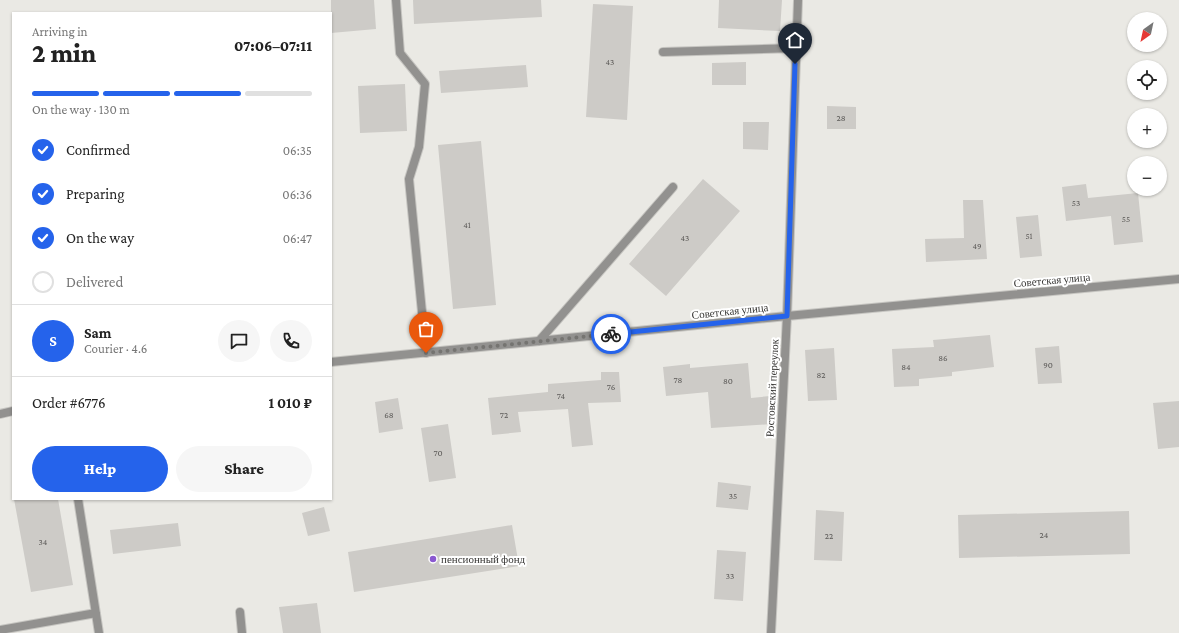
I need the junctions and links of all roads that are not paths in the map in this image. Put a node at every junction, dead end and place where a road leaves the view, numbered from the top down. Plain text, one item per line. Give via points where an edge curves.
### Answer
1 (396, 0) edge
2 (798, 0) edge
3 (796, 48) junction
4 (663, 52) dead end
5 (672, 187) dead end
6 (1179, 279) edge
7 (787, 316) junction
8 (539, 341) junction
9 (426, 353) junction
10 (332, 362) edge
11 (12, 411) edge
12 (0, 414) edge
13 (78, 500) edge
14 (240, 612) dead end
15 (96, 613) junction
16 (0, 630) edge
17 (99, 633) edge
18 (242, 633) edge
19 (771, 633) edge

1 - 9 street via 400,53 425,84 420,147 409,179
2 - 3 street, Ростовский переулок
3 - 4 street
3 - 7 street, Ростовский переулок
5 - 8 street
6 - 7 street, Советская улица
7 - 8 street, Советская улица
7 - 19 street, Ростовский переулок
8 - 9 street, Советская улица
9 - 10 street, Советская улица
11 - 12 street
13 - 15 street
14 - 18 street
15 - 16 street
15 - 17 street

